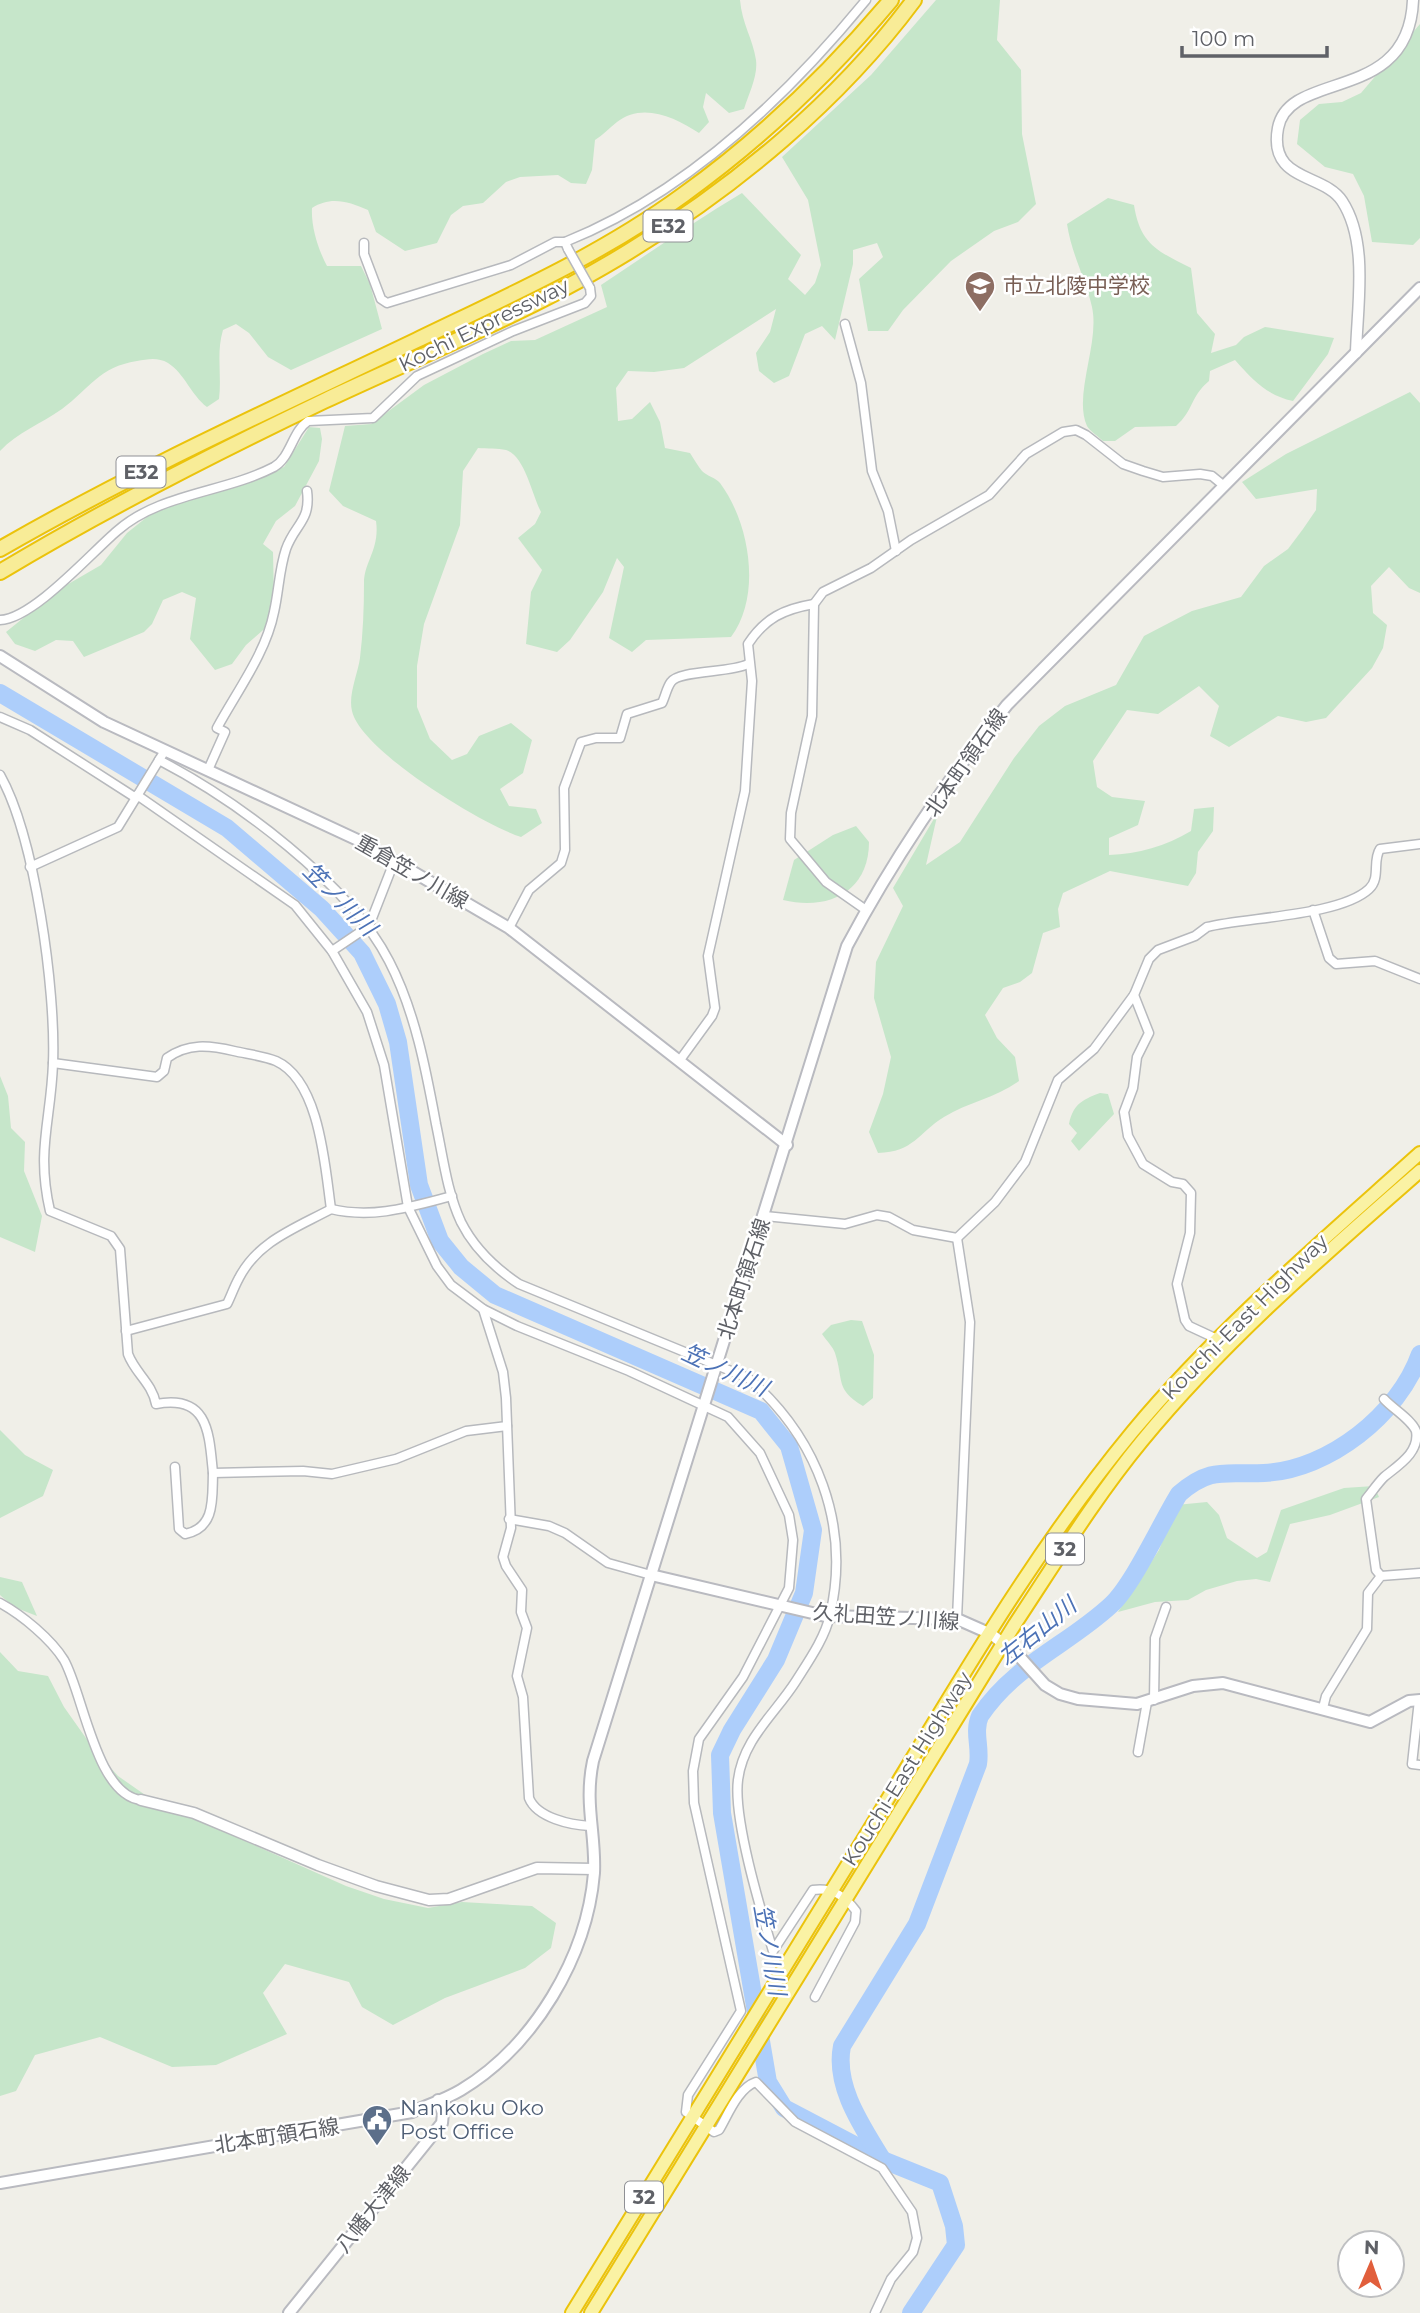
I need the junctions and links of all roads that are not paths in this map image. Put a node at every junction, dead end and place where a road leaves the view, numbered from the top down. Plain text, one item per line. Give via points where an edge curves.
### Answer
1 (866, 0) edge
2 (891, 0) edge
3 (914, 0) edge
4 (1413, 0) edge
5 (365, 243) dead end
6 (567, 246) junction
7 (1420, 288) edge
8 (845, 324) dead end
9 (1356, 353) junction
10 (1223, 485) junction
11 (307, 491) dead end
12 (0, 549) edge
13 (896, 551) junction
14 (0, 572) edge
15 (814, 604) junction
16 (0, 620) edge
17 (0, 656) edge
18 (748, 664) junction
19 (0, 717) edge
20 (160, 759) junction
21 (208, 770) junction
22 (0, 775) edge
23 (138, 795) junction
24 (1420, 844) edge
25 (394, 862) junction
26 (30, 867) junction
27 (866, 910) junction
28 (1313, 911) junction
29 (367, 927) junction
30 (509, 928) junction
31 (334, 950) junction
32 (1420, 979) edge
33 (1134, 995) junction
34 (680, 1060) junction
35 (53, 1063) junction
36 (787, 1145) junction
37 (1420, 1153) edge
38 (1420, 1171) edge
39 (450, 1197) junction
40 (412, 1206) junction
41 (331, 1209) junction
42 (765, 1216) junction
43 (957, 1238) junction
44 (483, 1309) junction
45 (126, 1331) junction
46 (1217, 1339) junction
47 (717, 1364) junction
48 (705, 1403) junction
49 (1387, 1403) dead end
50 (507, 1426) junction
51 (175, 1467) dead end
52 (213, 1473) junction
53 (509, 1518) junction
54 (1420, 1573) edge
55 (651, 1575) junction
56 (1381, 1576) junction
57 (0, 1603) edge
58 (783, 1607) junction
59 (1166, 1607) dead end
60 (828, 1617) junction
61 (957, 1619) junction
62 (991, 1634) junction
63 (1004, 1644) junction
64 (1420, 1700) edge
65 (1151, 1701) junction
66 (1323, 1708) junction
67 (1138, 1752) dead end
68 (1420, 1765) edge
69 (141, 1800) joint
70 (590, 1826) junction
71 (594, 1869) junction
72 (832, 1891) junction
73 (848, 1899) junction
74 (815, 1997) dead end
75 (438, 2100) junction
76 (693, 2118) junction
77 (706, 2128) junction
78 (0, 2183) edge
79 (289, 2313) edge
80 (572, 2313) edge
81 (591, 2313) edge
82 (875, 2313) edge

1 - 6 street via 761,115 728,142
2 - 12 highway, Kochi Expressway / E32 via 795,105 681,197 552,274 130,477
3 - 14 highway, Kochi Expressway / E32 via 809,115 692,211 627,253 558,291 141,491
4 - 9 street via 1404,37 1376,70 1291,103 1282,114 1278,131 1282,158 1291,169 1337,193 1350,218 1358,263
5 - 6 street via 381,299 387,303 511,265 555,242
6 - 16 street, bridge via 590,288 585,303 417,376 373,418 308,421 276,466 141,514 23,613
7 - 9 main road, 北本町領石線
8 - 13 street via 861,383 872,471 888,511
9 - 10 main road, 北本町領石線
10 - 13 street via 1212,476 1163,477 1143,471 1123,464 1076,430 1063,432 1026,454 989,495
10 - 27 main road, 北本町領石線 via 1007,705 975,744
11 - 21 street via 303,523 290,538 279,569 274,612 262,648 217,727 225,732
13 - 15 street via 823,592
15 - 18 street via 786,609 772,617 748,644
15 - 27 street via 812,716 791,813 790,839 826,883
17 - 20 main road, 重倉笠ノ川線
18 - 30 street via 714,674 679,676 671,681 662,703 627,714 620,738 580,742 564,788 561,863 529,890
18 - 34 street via 752,681 745,791 708,956 715,1008
19 - 23 street
20 - 21 main road, 重倉笠ノ川線
20 - 23 street
20 - 29 street via 201,782 285,844
21 - 25 main road, 重倉笠ノ川線 via 290,806
22 - 26 street via 18,814
23 - 26 street via 118,827
23 - 31 street via 295,905
24 - 28 street via 1380,849 1375,882 1368,890
25 - 29 street
25 - 30 main road, 重倉笠ノ川線
26 - 35 street via 48,968
27 - 36 main road, 北本町領石線 via 847,946
28 - 32 street via 1329,958 1336,964 1375,961
28 - 33 street via 1207,927 1158,950 1149,959
29 - 31 street
29 - 39 street via 389,961 415,1032
30 - 34 main road, 重倉笠ノ川線
31 - 40 street via 367,1012 384,1065
33 - 43 street via 1094,1049 1058,1080 1025,1162 995,1202
33 - 46 street via 1149,1033 1137,1057 1125,1124 1143,1164 1183,1184 1191,1194 1191,1233 1177,1284 1189,1326
34 - 36 main road, 重倉笠ノ川線
35 - 41 street via 157,1077 167,1058 197,1045 276,1061 298,1079 308,1099 322,1145
35 - 45 street via 42,1149 50,1211 111,1236 120,1250
36 - 42 main road, 北本町領石線
37 - 46 highway, Kouchi-East Highway / 32
38 - 63 highway, Kouchi-East Highway / 32 via 1291,1284 1142,1441 1084,1519
39 - 40 street
39 - 47 street via 477,1247 500,1272 519,1284
40 - 41 street via 365,1214
40 - 44 street via 437,1266
41 - 45 street via 271,1240 254,1256 227,1304
42 - 43 street via 845,1224 877,1215 913,1230
42 - 47 main road, 北本町領石線
43 - 61 street via 970,1322
44 - 48 street
44 - 50 street via 503,1372
45 - 52 street via 132,1364 154,1391 156,1404 195,1408 203,1417
46 - 62 highway, Kouchi-East Highway / 32 via 1133,1431 1071,1511
47 - 48 main road, 北本町領石線
47 - 60 street via 748,1378 774,1400 813,1457 829,1496 834,1534 835,1576
48 - 55 main road, 北本町領石線
48 - 58 street via 747,1436 775,1479 789,1514 792,1564
49 - 56 street via 1415,1428 1418,1442 1410,1459 1382,1479 1366,1499 1376,1570
50 - 52 street via 466,1431 396,1459 332,1474
50 - 53 street
51 - 52 street via 181,1534 200,1527 213,1510
53 - 55 street via 549,1526 608,1563
53 - 70 street via 510,1538 503,1557 522,1590 521,1612 527,1628 517,1676 523,1696 529,1798 544,1813 572,1825
54 - 56 street
55 - 58 main road, 久礼田笠ノ川線
55 - 70 main road, 北本町領石線 via 593,1761
56 - 66 street via 1367,1592 1367,1629
57 - 69 street via 35,1629 62,1658 102,1765 127,1796
58 - 60 main road, 久礼田笠ノ川線
58 - 76 street via 743,1677 699,1739 695,1757 694,1803 741,2011 688,2095 686,2112
59 - 65 street via 1155,1638
60 - 61 main road, 久礼田笠ノ川線
60 - 72 street via 795,1683 754,1738 737,1781 741,1823 773,1951 813,1890
61 - 62 main road, 久礼田笠ノ川線
62 - 63 main road, 久礼田笠ノ川線
62 - 72 highway, Kouchi-East Highway / 32
63 - 65 main road, 久礼田笠ノ川線 via 1059,1694 1077,1699
63 - 73 highway, Kouchi-East Highway / 32
64 - 66 main road, 久礼田笠ノ川線 via 1409,1701 1370,1722
64 - 68 street via 1412,1764
65 - 66 main road, 久礼田笠ノ川線 via 1193,1686 1223,1683
65 - 67 street
69 - 71 street via 194,1813 318,1865 429,1900 449,1899 537,1868
70 - 71 main road, 北本町領石線
71 - 75 main road, 北本町領石線 via 585,1923 547,2006 480,2076
72 - 73 street
72 - 76 highway, Kouchi-East Highway / 32
73 - 74 street via 856,1911 855,1922
73 - 77 highway, Kouchi-East Highway / 32
75 - 78 main road, 北本町領石線 via 376,2120
75 - 79 main road, 八幡大津線 via 442,2123
76 - 77 street
76 - 80 highway, Kouchi-East Highway / 32
77 - 81 highway, Kouchi-East Highway / 32
77 - 82 street via 719,2130 739,2096 756,2082 795,2122 890,2176 912,2212 918,2238

